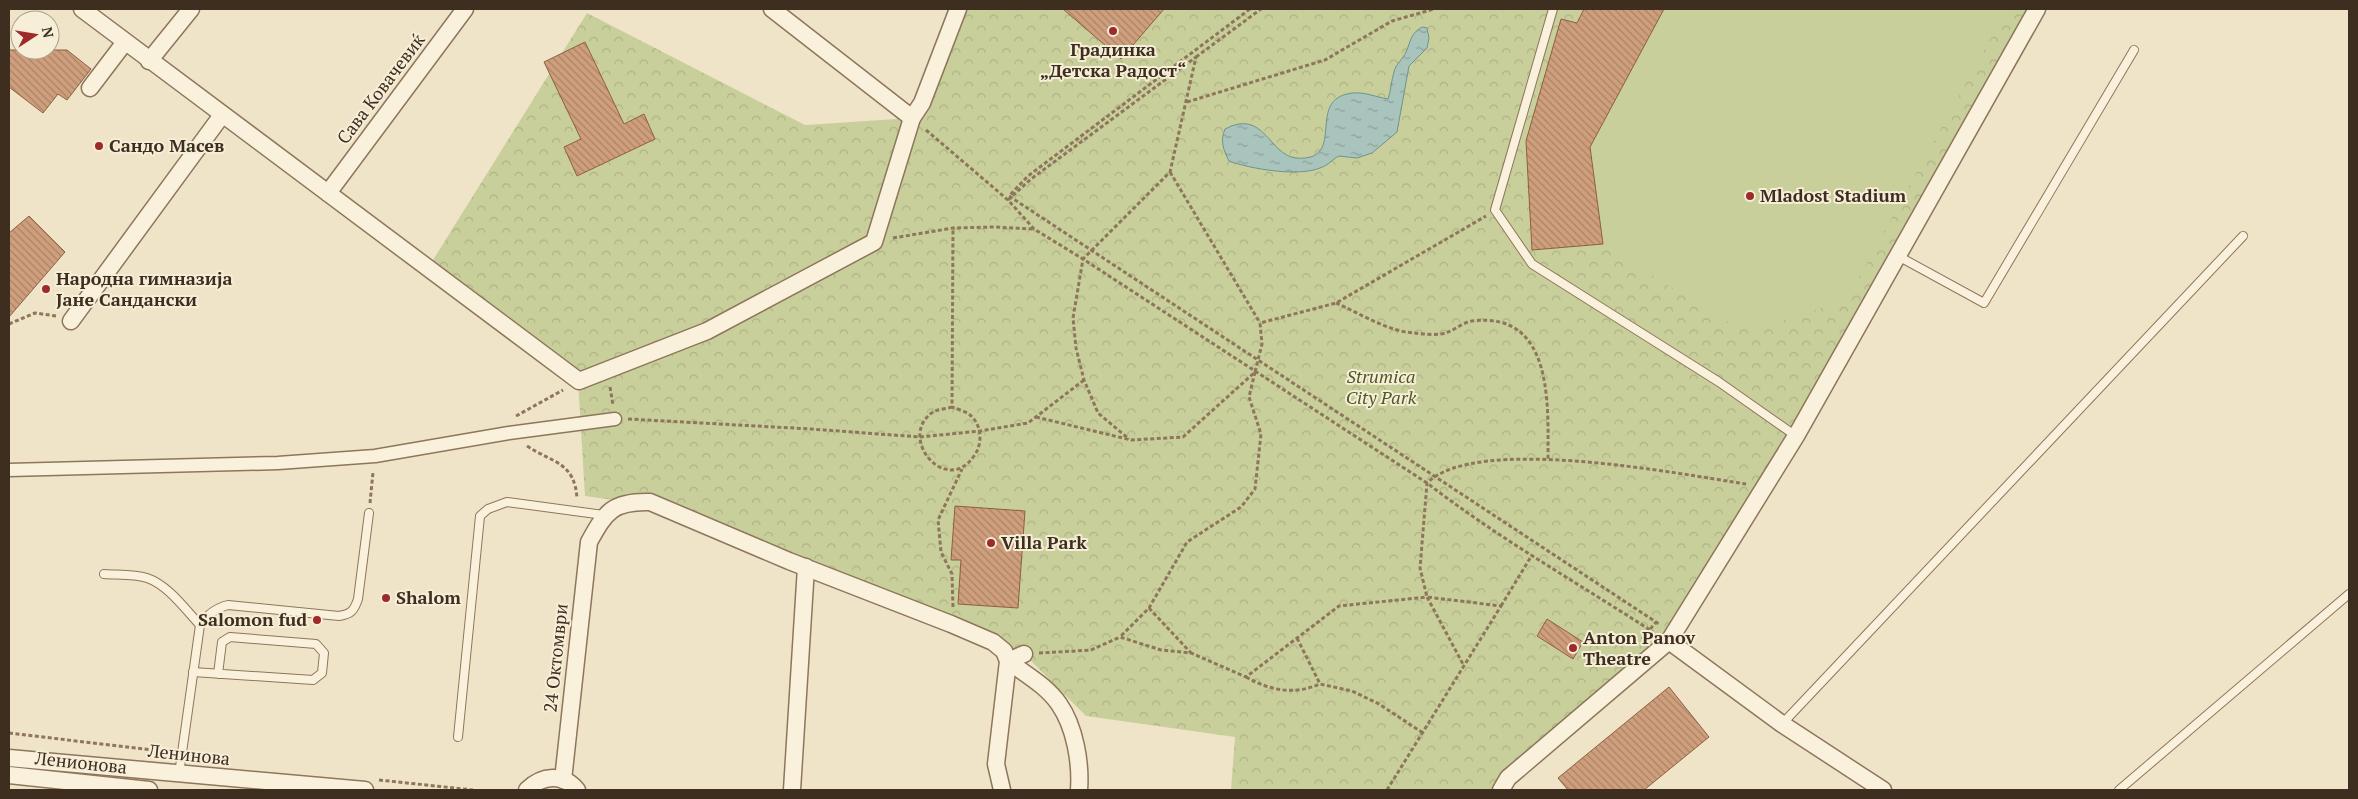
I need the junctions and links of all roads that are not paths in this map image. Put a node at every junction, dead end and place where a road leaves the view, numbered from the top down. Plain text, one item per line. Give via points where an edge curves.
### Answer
1 (82, 9) edge
2 (191, 9) edge
3 (465, 9) edge
4 (772, 9) edge
5 (958, 9) edge
6 (1553, 9) edge
7 (2037, 9) edge
8 (125, 42) junction
9 (2134, 50) dead end
10 (149, 61) junction
11 (90, 88) dead end
12 (222, 115) junction
13 (912, 118) junction
14 (328, 193) junction
15 (2243, 236) dead end
16 (1898, 256) junction
17 (71, 321) road end
18 (616, 419) road end
19 (1796, 436) junction
20 (9, 470) edge
21 (369, 513) road end
22 (604, 515) junction
23 (806, 568) junction
24 (104, 574) dead end
25 (2349, 594) edge
26 (200, 625) junction
27 (1669, 641) junction
28 (1024, 654) road end
29 (1008, 661) junction
30 (193, 672) junction
31 (218, 674) junction
32 (1782, 724) junction
33 (458, 737) dead end
34 (9, 758) edge
35 (179, 774) junction
36 (9, 775) edge
37 (564, 780) junction
38 (96, 788) edge
39 (149, 790) edge
40 (364, 790) edge
41 (527, 790) edge
42 (577, 790) edge
43 (792, 790) edge
44 (1002, 790) edge
45 (1079, 790) edge
46 (1501, 790) edge
47 (1883, 790) edge
48 (2118, 790) edge

1 - 8 street
2 - 10 street
3 - 14 street, Сава Ковачевиќ
4 - 13 street
5 - 13 street via 922,103
6 - 19 lane via 1495,210 1532,264 1718,382
7 - 16 street
8 - 10 street
8 - 11 street
9 - 16 lane via 1984,303
10 - 12 street
12 - 14 street
12 - 17 street
13 - 14 street via 874,242 707,331 578,382
15 - 32 lane
16 - 19 street
18 - 20 street via 375,456 278,463
19 - 27 street
21 - 26 lane via 355,610 339,616 228,605 220,606 207,615
22 - 23 street via 628,502 650,502
22 - 33 lane via 507,502 493,506 480,516
22 - 37 street, 24 Октомври via 589,542
23 - 29 street via 993,642 1004,651
23 - 43 street
24 - 26 lane via 149,579 170,594
25 - 48 lane
26 - 30 lane
27 - 32 street
27 - 46 street via 1508,778
28 - 29 street
29 - 44 street via 996,764
29 - 45 street via 1059,704 1074,738
30 - 31 lane
30 - 35 lane
31 - 31 lane via 316,679 322,673 324,653 316,644 230,637 222,642
32 - 47 street
34 - 35 street, Ленинова
35 - 40 street, Ленинова
36 - 38 street, Ленионова
37 - 41 street via 542,779
37 - 42 street
38 - 39 street, Ленионова

